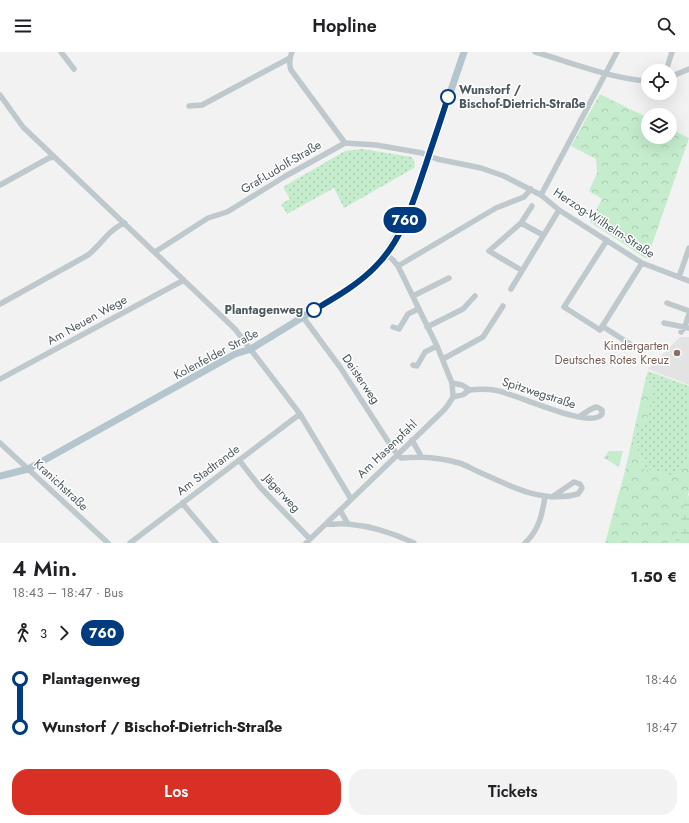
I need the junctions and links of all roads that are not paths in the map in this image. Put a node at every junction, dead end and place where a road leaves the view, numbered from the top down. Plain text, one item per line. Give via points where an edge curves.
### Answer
1 (61, 52) edge
2 (464, 52) edge
3 (534, 52) edge
4 (617, 52) edge
5 (672, 52) edge
6 (291, 55) edge
7 (668, 64) edge
8 (74, 69) dead end
9 (689, 69) edge
10 (606, 73) junction
11 (677, 74) edge
12 (641, 80) edge
13 (0, 95) edge
14 (188, 106) dead end
15 (345, 143) junction
16 (428, 156) junction
17 (54, 157) junction
18 (0, 185) edge
19 (531, 189) junction
20 (540, 195) junction
21 (532, 206) dead end
22 (559, 210) junction
23 (124, 223) junction
24 (521, 223) junction
25 (543, 235) junction
26 (607, 240) junction
27 (689, 248) edge
28 (155, 252) junction
29 (386, 254) junction
30 (642, 263) junction
31 (398, 266) junction
32 (522, 270) junction
33 (679, 277) junction
34 (450, 278) dead end
35 (184, 280) junction
36 (689, 281) edge
37 (511, 289) dead end
38 (413, 296) junction
39 (475, 296) dead end
40 (667, 303) dead end
41 (0, 304) edge
42 (503, 306) dead end
43 (418, 309) junction
44 (689, 312) edge
45 (303, 317) junction
46 (664, 323) dead end
47 (602, 326) junction
48 (393, 327) dead end
49 (427, 327) junction
50 (687, 327) edge
51 (681, 332) dead end
52 (630, 344) dead end
53 (437, 346) junction
54 (251, 349) junction
55 (443, 359) junction
56 (414, 365) dead end
57 (0, 379) edge
58 (452, 383) junction
59 (470, 390) junction
60 (453, 397) junction
61 (300, 414) junction
62 (578, 417) dead end
63 (412, 440) junction
64 (0, 442) edge
65 (397, 455) junction
66 (421, 456) junction
67 (239, 460) junction
68 (28, 469) junction
69 (0, 476) edge
70 (545, 497) junction
71 (552, 497) junction
72 (351, 499) junction
73 (182, 503) junction
74 (340, 510) junction
75 (326, 524) junction
76 (348, 524) junction
77 (308, 541) edge
78 (108, 543) edge
79 (130, 543) edge
80 (216, 543) edge
81 (414, 543) edge
82 (525, 543) edge

1 - 8 street
2 - 16 main road, Kolenfelder Straße
3 - 10 street
4 - 10 street
5 - 7 street
6 - 14 street via 202,105
6 - 15 street via 291,70
9 - 11 street
10 - 12 street
10 - 20 street
13 - 17 street via 23,127
15 - 16 street via 376,145
15 - 28 street, Graf-Ludolf-Straße via 227,212 208,218
16 - 19 street, Herzog-Wilhelm-Straße via 499,174
16 - 29 main road, Kolenfelder Straße via 411,208
17 - 18 street
17 - 23 street
19 - 20 street, Herzog-Wilhelm-Straße
19 - 31 street via 524,197 496,208
20 - 22 street, Herzog-Wilhelm-Straße
21 - 24 street
22 - 25 street
22 - 26 street, Herzog-Wilhelm-Straße
23 - 28 street
23 - 41 street via 118,225 88,255
24 - 25 street
24 - 32 street via 489,251
25 - 32 street
26 - 30 street, Herzog-Wilhelm-Straße
26 - 47 street via 564,307 600,330
27 - 33 street
28 - 35 street
29 - 31 street
29 - 45 main road, Kolenfelder Straße via 359,281
30 - 33 street, Herzog-Wilhelm-Straße
30 - 47 street
31 - 38 street
32 - 37 street
33 - 36 street, Herzog-Wilhelm-Straße
34 - 38 street
35 - 54 street via 235,329
35 - 57 street, Am Neuen Wege
38 - 43 street
39 - 49 street via 463,309
40 - 44 street
42 - 55 street via 483,337
43 - 48 street via 408,314 399,329
43 - 49 street
44 - 50 street
45 - 54 main road, Kolenfelder Straße
45 - 65 street, Deisterweg via 340,366
46 - 50 street
47 - 52 street
49 - 53 street
50 - 51 street
53 - 55 street
53 - 56 street via 425,352 417,366
54 - 61 street
54 - 68 main road, Kolenfelder Straße via 236,354
55 - 58 street
58 - 59 street, Spitzwegstraße
58 - 60 street
59 - 60 street, Spitzwegstraße
59 - 62 street, Spitzwegstraße via 502,391 554,411
60 - 63 street, Am Hasenpfahl via 444,410
61 - 67 street, Am Stadtrande
61 - 72 street
63 - 65 street, Am Hasenpfahl
63 - 66 street
64 - 68 street, Kranichstraße
65 - 66 street via 401,458
65 - 72 street, Am Hasenpfahl
66 - 70 street via 460,463 517,490
67 - 73 street, Am Stadtrande
67 - 77 street, Jägerweg
68 - 69 main road, Kolenfelder Straße
68 - 78 street, Kranichstraße
70 - 71 street
70 - 82 street via 536,532
71 - 71 street via 578,494 582,488 574,482
72 - 74 street, Am Hasenpfahl
73 - 79 street, Am Stadtrande
73 - 80 street
74 - 75 street, Am Hasenpfahl
74 - 76 street
75 - 76 street
75 - 77 street, Am Hasenpfahl
76 - 81 street via 377,529

